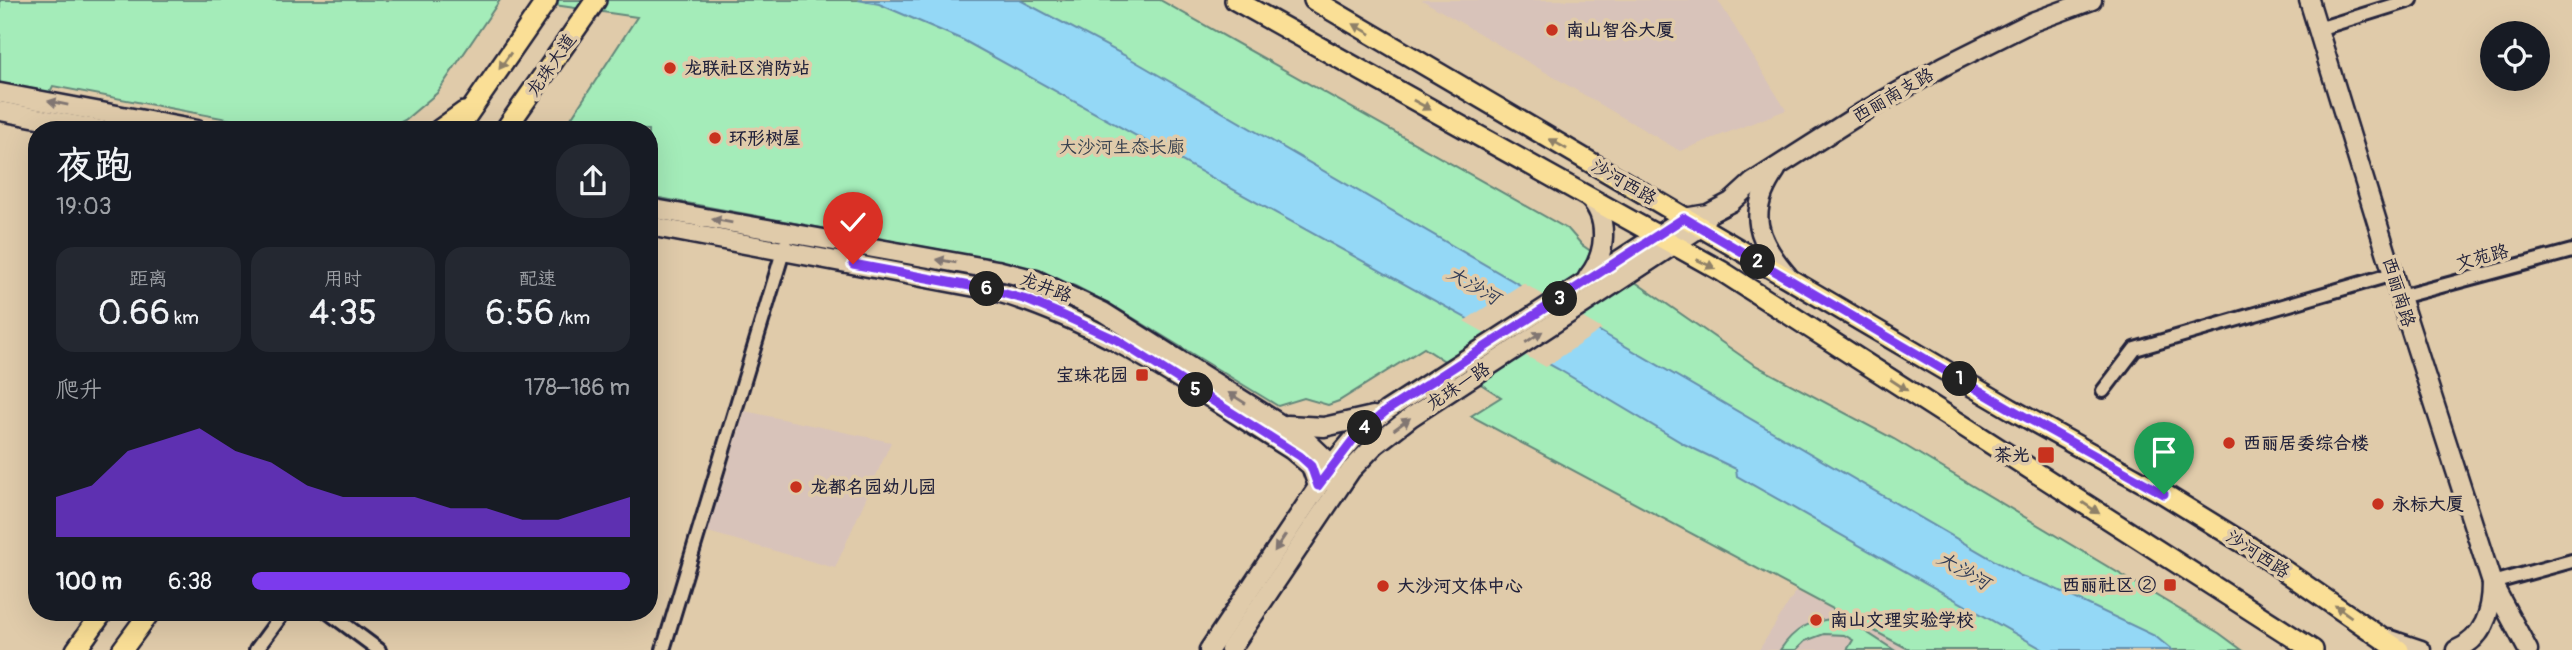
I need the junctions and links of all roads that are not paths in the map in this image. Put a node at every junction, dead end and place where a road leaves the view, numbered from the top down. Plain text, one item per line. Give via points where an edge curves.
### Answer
1 (596, 0) edge
2 (1234, 0) edge
3 (1314, 0) edge
4 (2092, 0) edge
5 (2309, 0) edge
6 (2411, 0) edge
7 (546, 2) edge
8 (2318, 29) junction
9 (0, 93) edge
10 (531, 93) junction
11 (476, 103) junction
12 (0, 111) edge
13 (54, 121) edge
14 (149, 121) edge
15 (451, 121) edge
16 (463, 121) edge
17 (511, 121) edge
18 (523, 121) edge
19 (1779, 165) junction
20 (1588, 197) junction
21 (658, 210) edge
22 (1698, 220) junction
23 (658, 228) edge
24 (789, 233) junction
25 (1665, 240) junction
26 (783, 251) junction
27 (2572, 251) edge
28 (2393, 274) junction
29 (1795, 284) junction
30 (1582, 285) junction
31 (2400, 297) junction
32 (2103, 391) dead end
33 (1386, 411) junction
34 (1273, 421) junction
35 (1331, 467) junction
36 (1318, 486) junction
37 (1338, 490) junction
38 (2572, 561) edge
39 (2492, 583) junction
40 (97, 621) edge
41 (143, 621) edge
42 (277, 621) edge
43 (340, 621) edge
44 (2378, 636) junction
45 (76, 650) edge
46 (122, 650) edge
47 (256, 650) edge
48 (379, 650) edge
49 (663, 650) edge
50 (1209, 650) edge
51 (1230, 650) edge
52 (2313, 650) edge
53 (2399, 650) edge
54 (2421, 650) edge
55 (2456, 650) edge
56 (2528, 650) edge

1 - 10 main road, 龙珠大道
2 -> 20 main road, 沙河西路
22 -> 3 main road, 沙河西路
4 - 19 street, 西丽南支路 via 2032,22 1944,66
5 - 8 street, 西丽南路
6 - 8 street
7 -> 11 main road
8 - 28 street, 西丽南路
14 -> 9 street
10 - 17 main road, 龙珠大道
10 - 18 main road
11 - 15 main road
11 - 16 main road
12 - 13 street
19 - 22 street, 西丽南支路 via 1731,202
19 - 29 street via 1762,196 1759,225 1770,255
20 - 25 main road, 沙河西路
20 - 30 street via 1600,214 1603,244 1596,267
24 -> 21 street, 龙井路
22 - 25 street, 龙珠一路
22 - 29 main road, 沙河西路
23 - 26 street, 龙井路
24 - 26 street
34 -> 24 street, 龙井路 via 1103,312 1036,281
25 - 30 street, 龙珠一路
37 -> 25 street, 龙珠一路 via 1366,454 1398,426
25 -> 52 main road, 沙河西路 via 1723,272
26 - 36 street, 龙井路 via 991,290 1060,314 1117,340 1292,450 1311,466
26 - 49 street
27 - 31 street, 文苑路
28 - 31 street, 西丽南路
28 - 32 street via 2135,349
44 -> 29 main road, 沙河西路 via 2164,494
30 - 33 street, 龙珠一路
31 - 39 street, 西丽南路
33 - 34 street via 1319,428
33 - 35 street, 龙珠一路 via 1356,436
34 - 35 street, 龙井路 via 1319,450
35 - 36 street, 龙珠一路
35 - 37 street, 龙井路
36 -> 50 street, 龙珠一路
37 - 51 street, 龙珠一路
38 - 39 street
39 - 55 street, 西丽南路 via 2488,618 2471,642
39 - 56 street, 西丽南路
40 - 45 main road
41 - 46 main road
42 - 47 street
43 - 48 street
44 - 53 main road, 沙河西路
44 - 54 street

